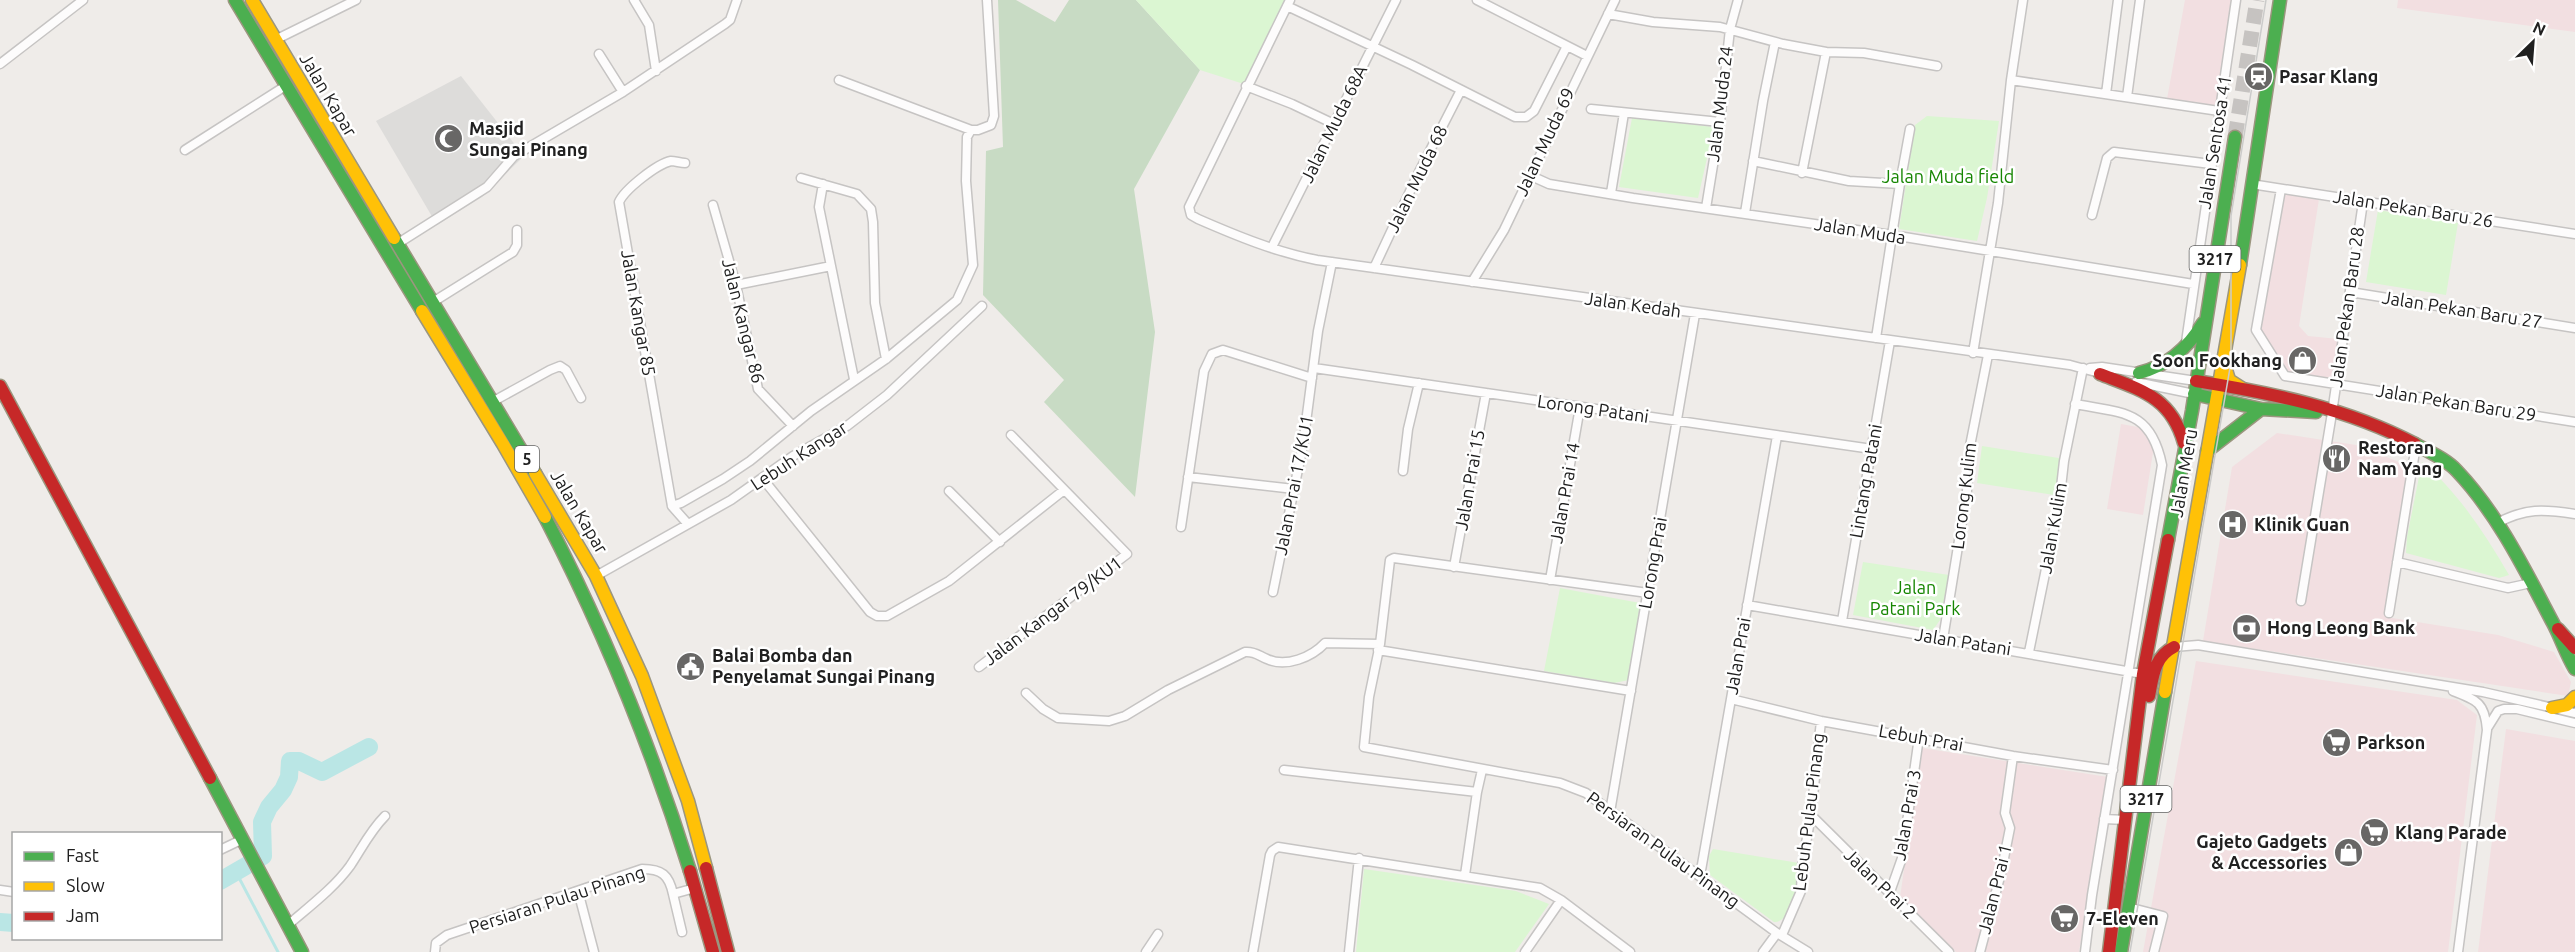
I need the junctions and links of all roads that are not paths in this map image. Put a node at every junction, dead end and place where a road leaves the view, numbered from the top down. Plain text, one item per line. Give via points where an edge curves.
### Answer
1 (84, 0) edge
2 (235, 0) edge
3 (252, 0) edge
4 (356, 0) edge
5 (634, 0) edge
6 (737, 0) edge
7 (987, 0) edge
8 (1396, 0) edge
9 (1615, 0) edge
10 (1737, 0) edge
11 (2024, 0) edge
12 (2118, 0) edge
13 (2140, 0) edge
14 (2236, 0) edge
15 (2280, 0) edge
16 (1483, 1) edge
17 (1288, 3) edge
18 (1608, 14) junction
19 (1730, 29) junction
20 (274, 41) junction
21 (1775, 42) junction
22 (1372, 46) junction
23 (1567, 46) junction
24 (1826, 52) junction
25 (598, 54) dead end
26 (1587, 56) junction
27 (0, 64) edge
28 (1937, 66) dead end
29 (656, 71) junction
30 (839, 80) dead end
31 (2011, 80) junction
32 (287, 85) junction
33 (1246, 86) junction
34 (1461, 90) junction
35 (623, 92) junction
36 (2106, 94) junction
37 (2127, 97) junction
38 (1591, 109) dead end
39 (2219, 111) junction
40 (1624, 113) junction
41 (1720, 122) junction
42 (1334, 124) junction
43 (1910, 129) dead end
44 (971, 130) junction
45 (2235, 137) tunnel mouth
46 (185, 150) dead end
47 (1753, 161) junction
48 (685, 163) dead end
49 (2211, 164) junction
50 (1802, 173) junction
51 (1529, 174) junction
52 (801, 178) dead end
53 (823, 184) junction
54 (1900, 184) junction
55 (2250, 184) junction
56 (2281, 189) junction
57 (1611, 193) junction
58 (2363, 202) junction
59 (714, 205) dead end
60 (1706, 208) junction
61 (1745, 213) junction
62 (2092, 215) dead end
63 (518, 230) dead end
64 (2575, 234) edge
65 (1892, 236) junction
66 (397, 244) junction
67 (1272, 248) junction
68 (1990, 252) junction
69 (1332, 262) junction
70 (831, 266) junction
71 (1374, 268) junction
72 (1472, 282) junction
73 (2193, 284) junction
74 (736, 285) junction
75 (2350, 292) junction
76 (433, 302) junction
77 (982, 306) dead end
78 (1695, 314) junction
79 (2206, 316) junction
80 (2575, 328) edge
81 (1876, 338) junction
82 (1890, 341) junction
83 (2185, 346) junction
84 (1973, 353) junction
85 (1988, 355) junction
86 (2223, 357) junction
87 (886, 359) junction
88 (1314, 368) junction
89 (2083, 368) junction
90 (2139, 373) junction
91 (2100, 374) junction
92 (1312, 378) junction
93 (854, 379) junction
94 (2196, 381) junction
95 (1419, 383) junction
96 (2336, 384) junction
97 (2217, 385) junction
98 (0, 386) edge
99 (2243, 389) junction
100 (1486, 393) junction
101 (2194, 394) junction
102 (581, 398) dead end
103 (2214, 398) junction
104 (492, 402) junction
105 (2075, 404) junction
106 (1580, 407) junction
107 (2261, 409) junction
108 (2332, 412) junction
109 (1677, 421) junction
110 (2575, 422) edge
111 (793, 426) junction
112 (1011, 435) dead end
113 (1776, 435) junction
114 (2416, 445) junction
115 (1872, 449) junction
116 (2207, 451) junction
117 (1402, 471) dead end
118 (1188, 477) junction
119 (763, 479) junction
120 (2179, 482) junction
121 (1294, 489) junction
122 (1064, 490) junction
123 (949, 491) dead end
124 (672, 506) junction
125 (2575, 514) edge
126 (687, 523) junction
127 (2497, 523) junction
128 (1180, 527) dead end
129 (1000, 542) junction
130 (2397, 562) junction
131 (1454, 567) junction
132 (596, 576) junction
133 (1550, 580) junction
134 (2531, 583) junction
135 (1273, 592) dead end
136 (1648, 593) junction
137 (2301, 601) dead end
138 (1747, 605) junction
139 (2389, 613) dead end
140 (1842, 621) junction
141 (2555, 626) junction
142 (1943, 639) junction
143 (1379, 647) junction
144 (2174, 647) junction
145 (2575, 648) edge
146 (2030, 652) junction
147 (979, 667) dead end
148 (2575, 669) edge
149 (2129, 670) junction
150 (2143, 674) junction
151 (2443, 687) junction
152 (1631, 691) junction
153 (1026, 693) dead end
154 (2575, 697) edge
155 (1731, 699) junction
156 (2552, 708) junction
157 (2575, 713) edge
158 (1821, 721) junction
159 (2575, 723) edge
160 (2487, 730) junction
161 (1920, 737) junction
162 (2013, 756) junction
163 (1284, 770) dead end
164 (1482, 770) junction
165 (2113, 770) junction
166 (2130, 781) junction
167 (1477, 792) junction
168 (1610, 812) junction
169 (385, 816) dead end
170 (1811, 816) junction
171 (2104, 819) junction
172 (2126, 820) junction
173 (245, 844) junction
174 (222, 850) edge
175 (1359, 858) junction
176 (1465, 874) junction
177 (1700, 876) junction
178 (695, 888) junction
179 (578, 891) junction
180 (1890, 892) junction
181 (674, 894) junction
182 (1561, 900) junction
183 (2128, 907) junction
184 (289, 924) junction
185 (682, 932) dead end
186 (1158, 934) dead end
187 (1779, 934) junction
188 (434, 951) edge
189 (302, 952) edge
190 (594, 952) edge
191 (713, 952) edge
192 (728, 952) edge
193 (1146, 952) edge
194 (1253, 952) edge
195 (1349, 952) edge
196 (1525, 952) edge
197 (1630, 952) edge
198 (1763, 952) edge
199 (1808, 952) edge
200 (1949, 952) edge
201 (1980, 952) edge
202 (2085, 952) edge
203 (2109, 952) edge
204 (2121, 952) edge
205 (2154, 952) edge
206 (2458, 952) edge

1 - 27 street
2 - 32 main road, Jalan Kapar / 5
3 - 20 main road, Jalan Kapar / 5
4 - 20 street
5 - 29 street via 649,25
6 - 29 street via 730,20
7 - 44 street via 994,116 991,125
8 - 22 street, Jalan Muda 68A
9 - 18 street, Jalan Muda 69
10 - 19 street, Jalan Muda 24
11 - 31 street
12 - 36 street
13 - 37 street
14 - 39 street, Jalan Sentosa 41
15 - 55 main road, Jalan Meru / 3217
16 - 23 street
17 - 22 street
17 - 33 street
18 - 19 street
18 - 26 street, Jalan Muda 69
19 - 21 street
19 - 41 street, Jalan Muda 24
20 - 66 main road, Jalan Kapar / 5
21 - 24 street
21 - 47 street
22 - 34 street
22 - 42 street, Jalan Muda 68A
23 - 26 street
23 - 34 street via 1534,111 1526,117 1515,117
24 - 28 street via 1864,53
24 - 50 street
25 - 35 street
26 - 51 street, Jalan Muda 69
29 - 35 street
30 - 44 street
31 - 36 street
31 - 68 street
32 - 46 street
32 - 178 main road, Jalan Kapar / 5 via 542,511 617,671
33 - 42 street
33 - 67 street, Jalan Kedah via 1189,207 1191,214 1230,234
34 - 71 street, Jalan Muda 68
35 - 66 street via 514,156 487,187
36 - 37 street
37 - 39 street
38 - 40 street
39 - 49 street, Jalan Sentosa 41
40 - 41 street
40 - 57 street
41 - 60 street, Jalan Muda 24
42 - 67 street, Jalan Muda 68A
43 - 54 street
44 - 87 street via 967,137 966,181 972,266 968,278 957,300
45 - 79 main road, Jalan Meru / 3217
47 - 50 street
47 - 61 street
48 - 124 street, Jalan Kangar 85 via 671,161 632,184 619,202
49 - 62 street via 2114,152 2107,158
49 - 73 street, Jalan Sentosa 41
50 - 54 street
51 - 57 street, Jalan Muda via 1549,184
51 - 72 street, Jalan Muda 69 via 1504,230
52 - 53 street
53 - 70 street via 819,207
53 - 87 street via 857,194 871,209 875,303
54 - 65 street
55 - 56 street, Jalan Pekan Baru 26
55 - 86 main road, Jalan Meru / 3217
56 - 58 street, Jalan Pekan Baru 26
56 - 96 street, Jalan Pekan Baru 29 via 2256,330 2285,376
57 - 60 street, Jalan Muda
58 - 64 street, Jalan Pekan Baru 26
58 - 75 street, Jalan Pekan Baru 28
59 - 74 street, Jalan Kangar 86
60 - 61 street, Jalan Muda
61 - 65 street, Jalan Muda
63 - 76 street via 513,252
65 - 68 street, Jalan Muda
65 - 81 street
66 - 76 main road, Jalan Kapar / 5
67 - 69 street, Jalan Kedah
68 - 73 street, Jalan Muda
68 - 84 street
69 - 71 street, Jalan Kedah
69 - 88 street, Jalan Prai 17/KU1
70 - 74 street
70 - 93 street
71 - 72 street, Jalan Kedah
72 - 78 street, Jalan Kedah
73 - 83 street, Jalan Sentosa 41
74 - 111 street, Jalan Kangar 86 via 758,389
75 - 80 street, Jalan Pekan Baru 27
75 - 96 street, Jalan Pekan Baru 28
76 - 104 main road, Jalan Kapar / 5
77 - 119 street, Lebuh Kangar via 887,395
78 - 81 street, Jalan Kedah
78 - 109 street, Lorong Prai
79 - 83 main road via 2197,335
79 - 94 main road, Jalan Meru / 3217
81 - 82 street, Jalan Kedah
82 - 84 street, Jalan Kedah
82 - 115 street, Lintang Patani
83 - 90 main road via 2152,371
84 - 85 street, Jalan Kedah
85 - 89 street, Jalan Kedah
85 - 142 street, Lorong Kulim via 1970,446 1967,491
86 - 97 main road, Jalan Meru / 3217
86 - 99 main road via 2229,380
87 - 93 street
88 - 92 street, Jalan Prai 17/KU1
88 - 95 street, Lorong Patani
89 - 90 street
89 - 91 street
89 - 105 street, Jalan Kulim
90 - 94 street
91 - 101 street
91 - 120 main road via 2145,390 2171,412 2185,446
92 - 118 street via 1223,350 1215,351 1204,371
92 - 121 street, Jalan Prai 17/KU1
93 - 111 street
94 - 97 main road
94 - 101 main road, Jalan Meru / 3217
95 - 100 street, Lorong Patani
95 - 117 street
96 - 108 street, Jalan Pekan Baru 28
96 - 110 street, Jalan Pekan Baru 29
97 - 99 main road
97 - 103 main road, Jalan Meru / 3217
98 - 173 main road
99 - 108 main road via 2281,395
100 - 106 street, Lorong Patani
100 - 131 street, Jalan Prai 15
101 - 103 main road
101 - 120 main road, Jalan Meru / 3217
102 - 104 street via 560,366
103 - 107 main road
103 - 116 main road, Jalan Meru / 3217
104 - 132 main road, Jalan Kapar / 5
105 - 146 street, Jalan Kulim
105 - 149 street via 2138,419 2158,445 2163,465
106 - 109 street, Lorong Patani
106 - 133 street, Jalan Prai 14
107 - 108 main road
107 - 116 main road
108 - 114 main road via 2364,421
108 - 137 street, Jalan Pekan Baru 28
109 - 113 street, Lorong Patani
109 - 136 street, Lorong Prai
111 - 124 street via 723,479
112 - 122 street
113 - 115 street, Lorong Patani
113 - 138 street, Jalan Prai
114 - 127 main road via 2457,471
114 - 130 street
115 - 140 street, Lintang Patani
116 - 144 main road, Jalan Meru / 3217
118 - 121 street
118 - 128 street
119 - 126 street, Lebuh Kangar
119 - 129 street via 870,612 878,616 887,616 923,597
120 - 150 main road, Jalan Meru / 3217
121 - 135 street, Jalan Prai 17/KU1
122 - 129 street
122 - 147 street, Jalan Kangar 79/KU1 via 1127,554
123 - 129 street
124 - 126 street
125 - 127 street via 2546,509 2517,513
126 - 132 street, Lebuh Kangar
127 - 134 main road
130 - 134 street via 2508,588
130 - 139 street
131 - 133 street
131 - 143 street via 1390,560
132 - 192 main road, Jalan Kapar / 5 via 642,676 688,801
133 - 136 street
134 - 141 main road
136 - 152 street, Lorong Prai
138 - 140 street, Jalan Patani
138 - 155 street, Jalan Prai
140 - 142 street, Jalan Patani
141 - 145 main road
141 - 148 main road
142 - 146 street, Jalan Patani
143 - 152 street
143 - 153 street via 1325,643 1299,660 1279,663 1253,651 1245,652 1109,721 1058,718
143 - 164 street, Persiaran Pulau Pinang via 1365,747
144 - 151 street via 2198,645
144 - 166 main road via 2164,651 2155,667
144 - 183 main road, Jalan Meru / 3217
146 - 149 street, Jalan Patani
149 - 150 street, Jalan Patani
149 - 165 street
150 - 166 main road, Jalan Meru / 3217
151 - 156 street
151 - 160 street via 2480,704 2486,714
152 - 168 street, Lorong Prai
154 - 156 main road via 2567,705
155 - 158 street, Lebuh Prai
155 - 177 street, Jalan Prai
156 - 157 street
158 - 161 street, Lebuh Prai
158 - 170 street, Lebuh Pulau Pinang
159 - 160 street via 2511,708 2498,711
160 - 206 street
161 - 162 street, Lebuh Prai
161 - 180 street, Jalan Prai 3 via 1902,858
162 - 165 street, Lebuh Prai
162 - 201 street, Jalan Prai 1 via 2005,813 2010,828
163 - 167 street
164 - 167 street
164 - 168 street, Persiaran Pulau Pinang via 1560,783 1586,793
165 - 171 street
166 - 172 main road, Jalan Meru / 3217
167 - 176 street
168 - 177 street, Persiaran Pulau Pinang
169 - 184 street via 370,832 350,867
170 - 180 street, Jalan Prai 2
170 - 187 street, Lebuh Pulau Pinang via 1801,891
171 - 172 street
171 - 202 street
172 - 203 main road, Jalan Meru / 3217
173 - 174 street
173 - 184 main road
175 - 176 street
175 - 194 street via 1278,847 1272,851
175 - 195 street
176 - 182 street via 1540,888
177 - 187 street, Persiaran Pulau Pinang
178 - 181 street
178 - 191 main road, Jalan Kapar / 5
179 - 181 street, Persiaran Pulau Pinang via 652,869 668,877
179 - 188 street, Persiaran Pulau Pinang via 447,935
179 - 190 street
180 - 200 street, Jalan Prai 2
181 - 185 street
182 - 196 street
182 - 197 street
183 - 204 main road, Jalan Meru / 3217
183 - 205 street via 2163,916
184 - 189 main road
186 - 193 street
187 - 198 street, Lebuh Pulau Pinang
187 - 199 street, Persiaran Pulau Pinang

